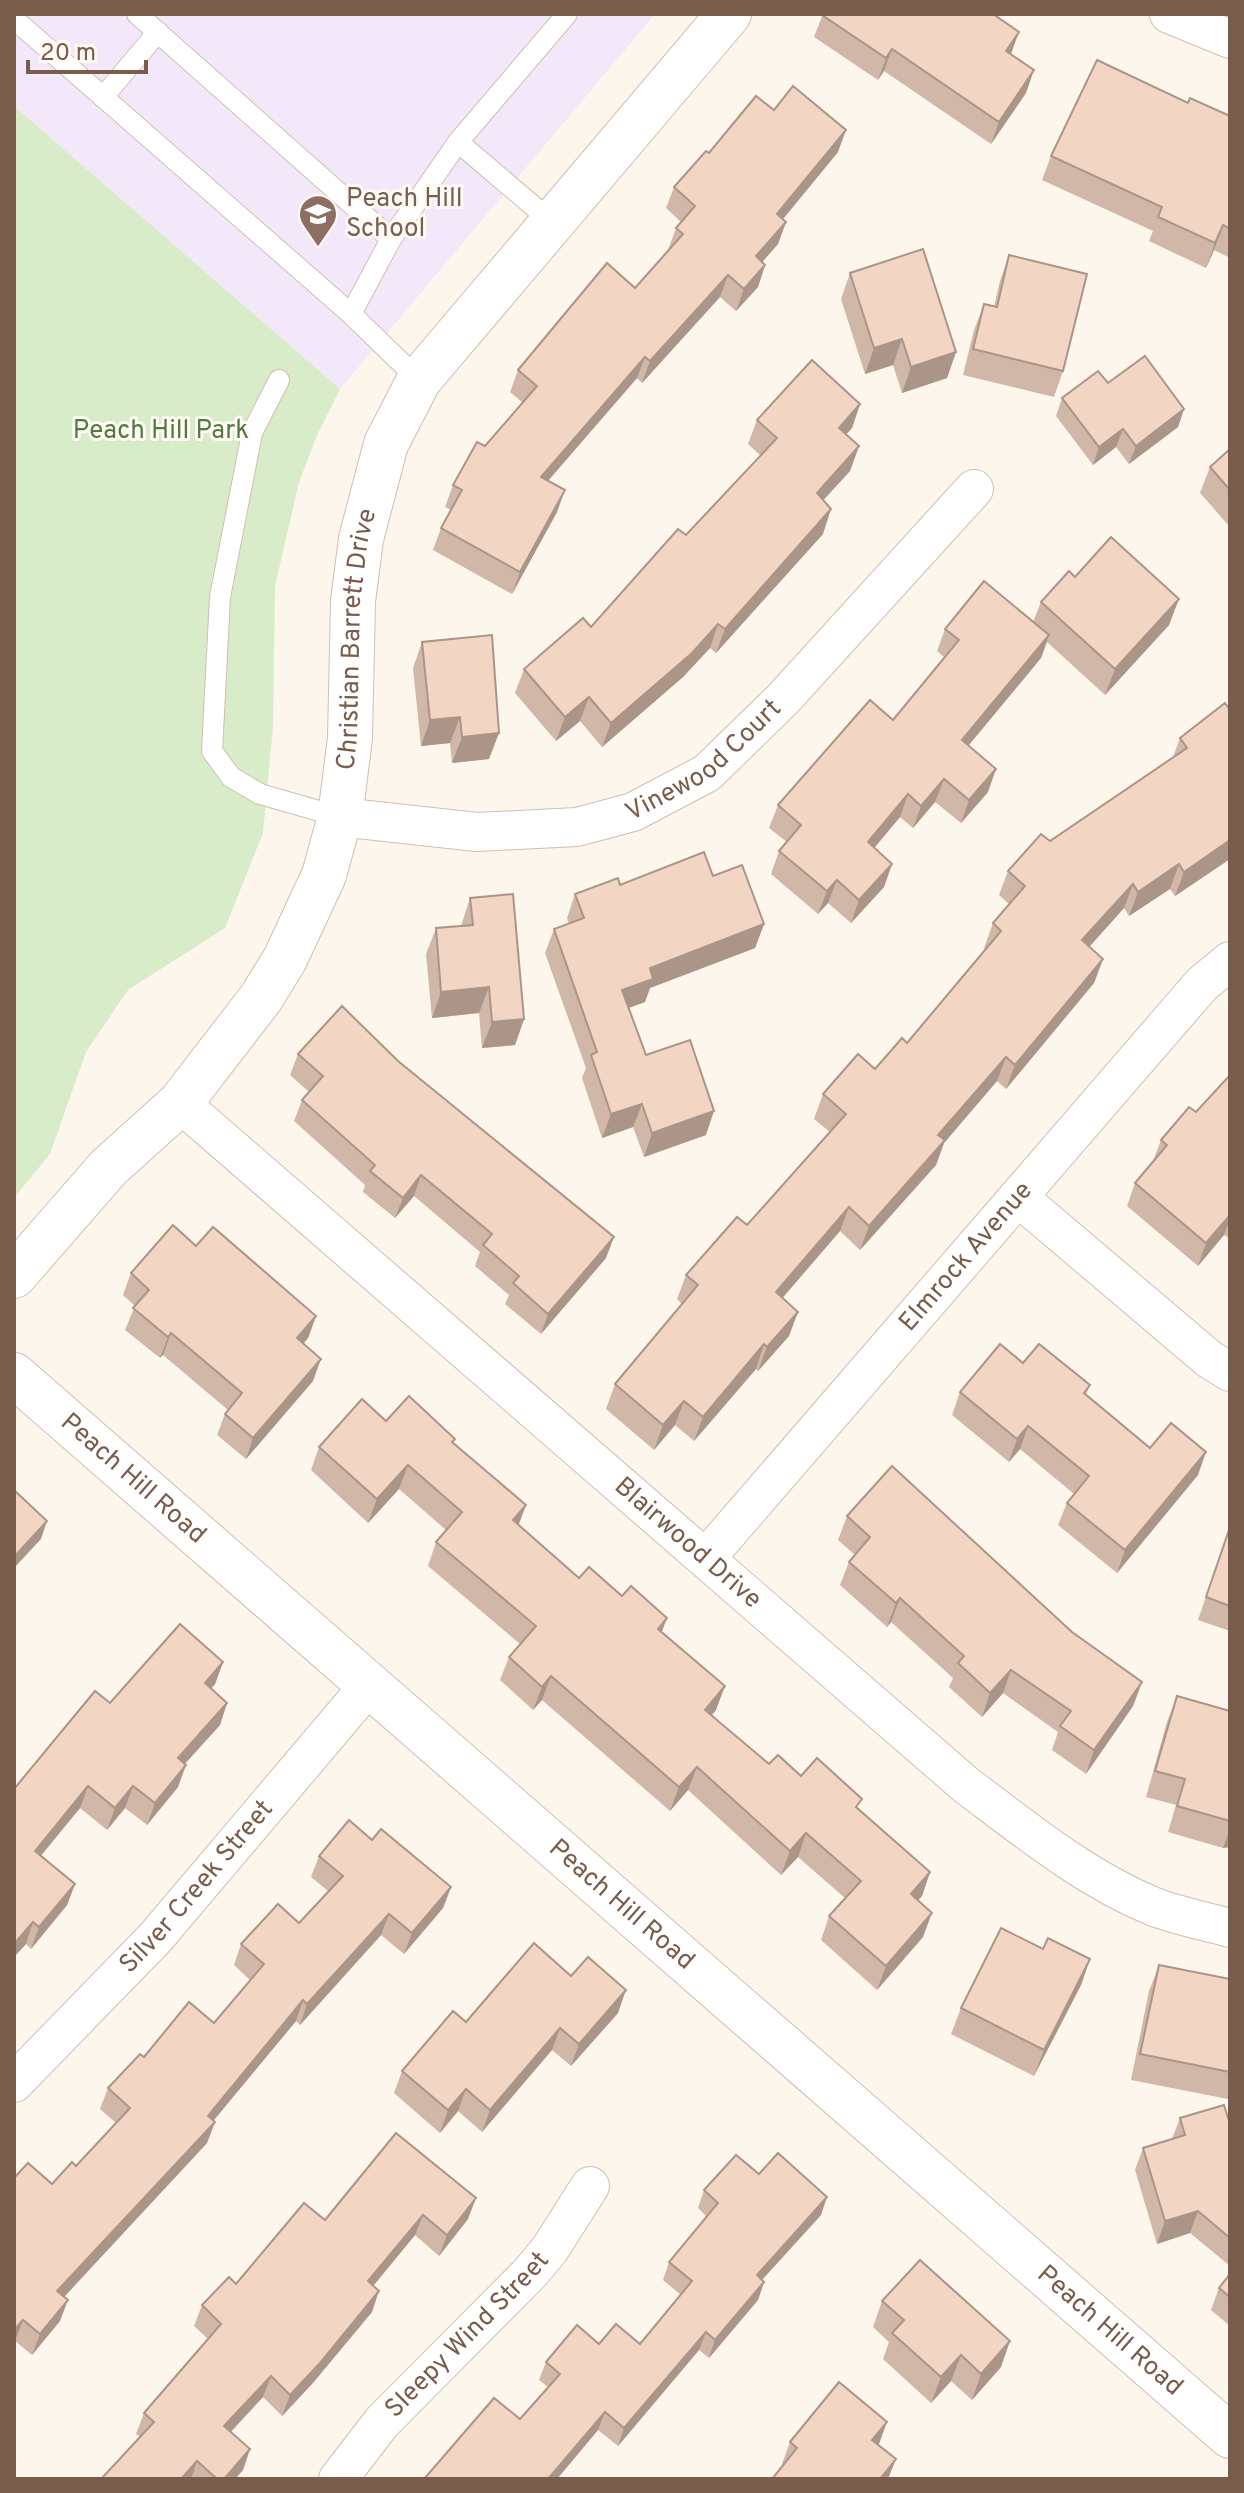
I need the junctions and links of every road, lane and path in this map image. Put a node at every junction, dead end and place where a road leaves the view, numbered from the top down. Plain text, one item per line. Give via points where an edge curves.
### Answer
1 (137, 14) edge
2 (567, 14) edge
3 (729, 14) edge
4 (1169, 14) edge
5 (14, 19) edge
6 (158, 32) junction
7 (1230, 39) edge
8 (103, 97) junction
9 (458, 142) junction
10 (552, 222) junction
11 (391, 239) junction
12 (351, 314) junction
13 (279, 380) dead end
14 (419, 380) junction
15 (974, 489) dead end
16 (340, 817) junction
17 (1230, 961) edge
18 (180, 1103) junction
19 (1018, 1197) junction
20 (14, 1276) edge
21 (1230, 1372) edge
22 (14, 1375) edge
23 (706, 1558) junction
24 (371, 1683) junction
25 (1230, 1928) edge
26 (14, 2083) edge
27 (590, 2186) dead end
28 (1230, 2436) edge
29 (338, 2479) edge

1 - 6 lane
2 - 9 lane
3 - 10 street, Christian Barrett Drive
4 - 7 street
5 - 8 lane
6 - 8 lane
6 - 11 lane
8 - 12 lane
9 - 10 lane
9 - 11 lane
10 - 14 street, Christian Barrett Drive
11 - 12 lane
12 - 14 lane
13 - 16 lane via 252,433 220,597 212,751 231,777 260,794
14 - 16 street, Christian Barrett Drive via 386,444 361,539 353,601 350,738
15 - 16 street, Vinewood Court via 783,699 707,773 633,812 577,827 477,832
16 - 18 street, Christian Barrett Drive via 324,875 285,959
17 - 19 street, Elmrock Avenue via 1202,984
18 - 20 street, Christian Barrett Drive via 108,1168
18 - 23 street, Blairwood Drive
19 - 21 street
19 - 23 street, Elmrock Avenue
22 - 24 street, Peach Hill Road
23 - 25 street, Blairwood Drive via 966,1785 1066,1861 1156,1907
24 - 26 street, Silver Creek Street via 156,1937
24 - 28 street, Peach Hill Road
27 - 29 street, Sleepy Wind Street via 530,2273 382,2422

